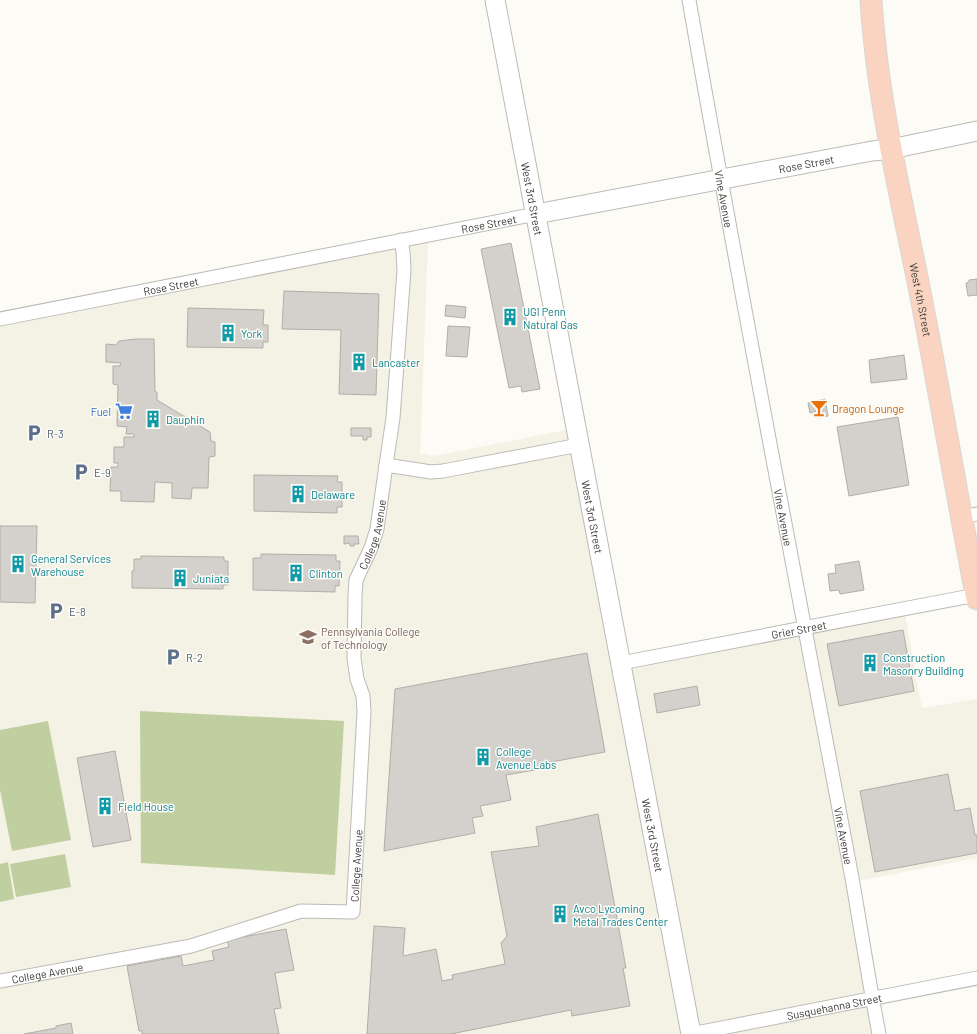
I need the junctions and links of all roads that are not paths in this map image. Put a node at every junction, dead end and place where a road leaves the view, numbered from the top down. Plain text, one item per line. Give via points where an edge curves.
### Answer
1 (495, 0) edge
2 (689, 0) edge
3 (871, 0) edge
4 (977, 131) edge
5 (892, 149) junction
6 (721, 180) junction
7 (536, 214) junction
8 (401, 240) junction
9 (0, 319) edge
10 (579, 445) junction
11 (386, 465) junction
12 (969, 516) edge
13 (977, 597) edge
14 (804, 628) junction
15 (621, 663) junction
16 (977, 978) edge
17 (0, 981) edge
18 (873, 999) junction
19 (691, 1034) edge
20 (879, 1034) edge

1 - 7 main road, West 3rd Street
2 - 6 street, Vine Avenue
3 - 5 main road, West 4th Street via 877,62
4 - 5 main road, Rose Street
5 - 6 main road, Rose Street
5 - 12 main road, West 4th Street via 932,352
6 - 7 main road, Rose Street
6 - 14 street, Vine Avenue
7 - 8 street, Rose Street
7 - 10 main road, West 3rd Street
8 - 9 street, Rose Street
8 - 11 street, College Avenue via 403,278 393,418
10 - 11 street via 443,471 431,472
10 - 15 main road, West 3rd Street
11 - 17 street, College Avenue via 377,529 356,580 354,658 364,712 353,912 301,911 191,946
12 - 13 main road, West 4th Street
13 - 14 street, Grier Street
14 - 15 street, Grier Street
14 - 18 street, Vine Avenue
15 - 19 main road, West 3rd Street
16 - 18 street, Susquehanna Street
18 - 19 street, Susquehanna Street
18 - 20 street, Vine Avenue

